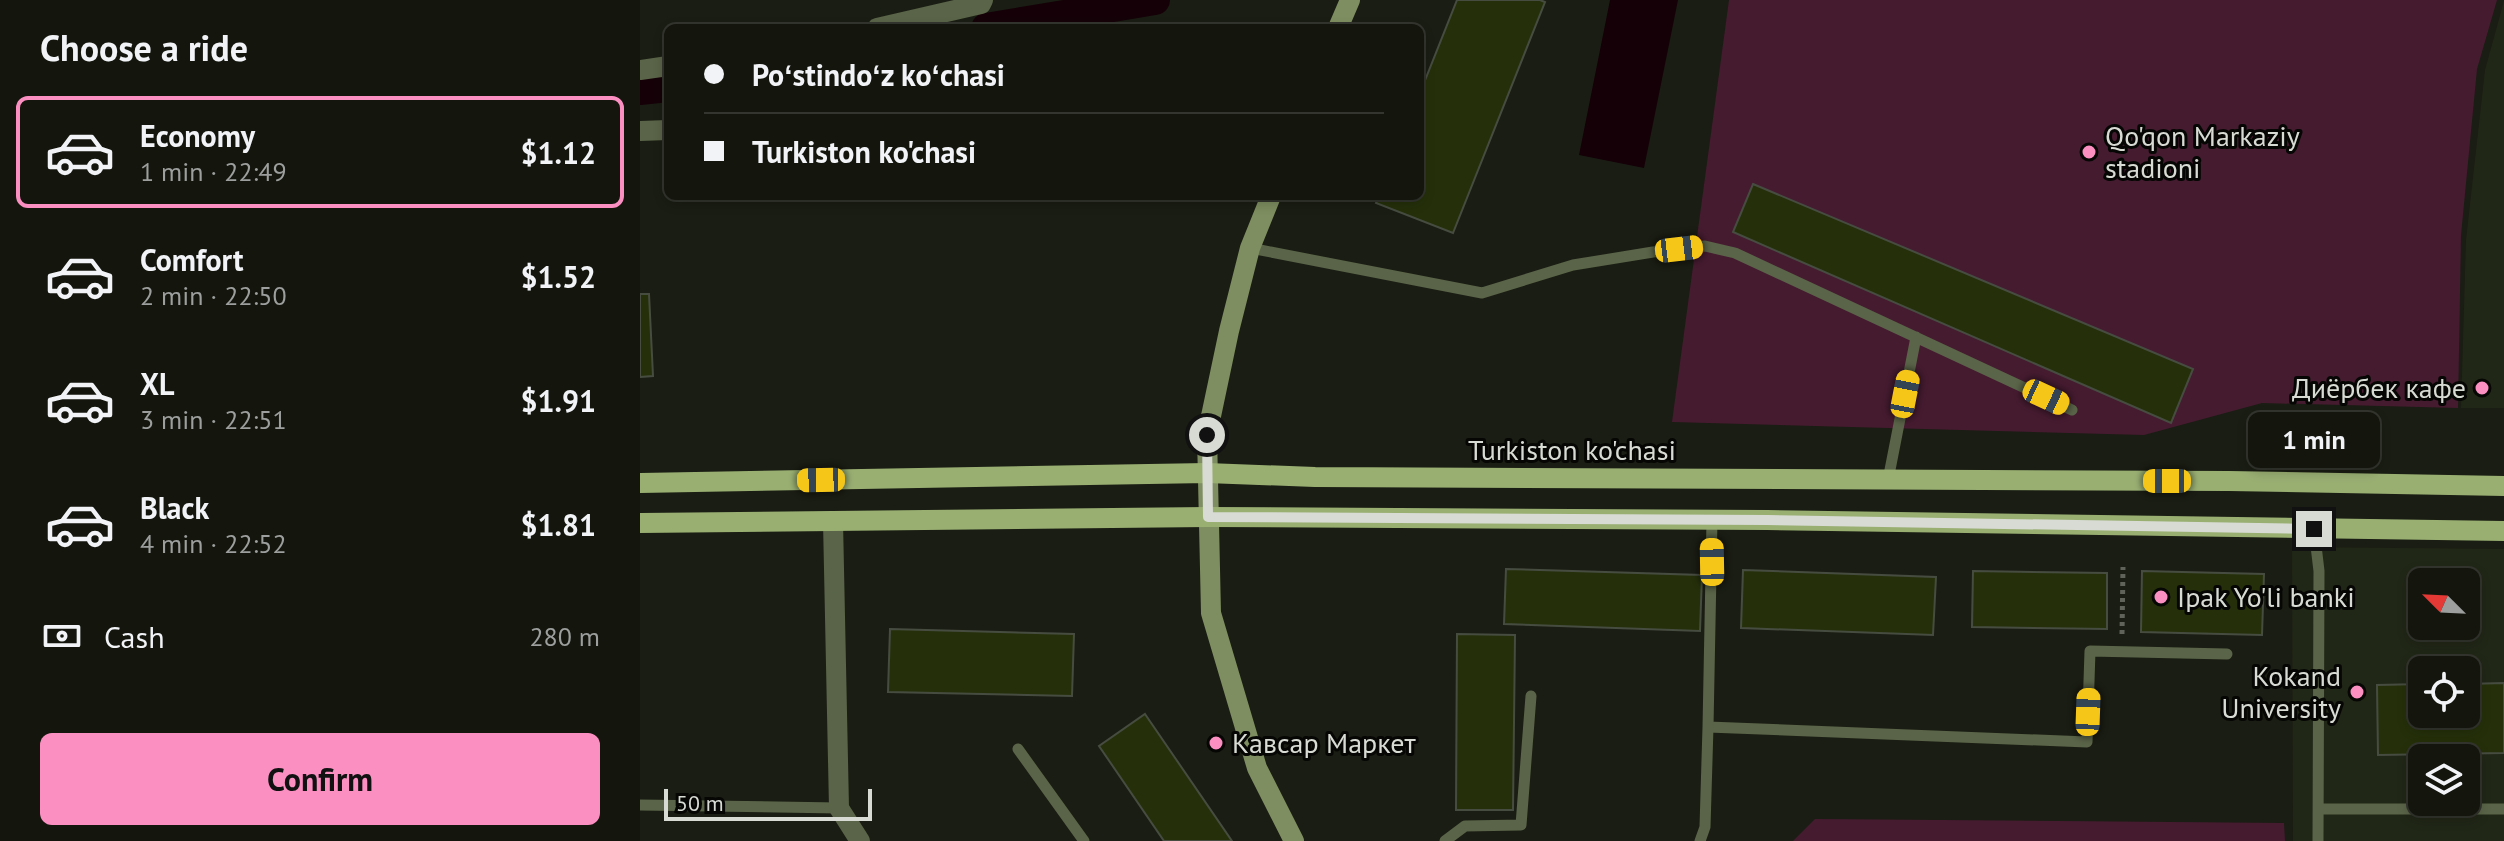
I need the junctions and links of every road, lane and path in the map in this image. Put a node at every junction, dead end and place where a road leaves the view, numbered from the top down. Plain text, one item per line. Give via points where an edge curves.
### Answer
1 (1350, 0) edge
2 (982, 2) edge
3 (893, 24) edge
4 (1340, 24) edge
5 (664, 67) edge
6 (640, 70) edge
7 (664, 130) edge
8 (640, 131) edge
9 (1269, 200) edge
10 (1250, 248) junction
11 (1916, 337) junction
12 (2072, 410) dead end
13 (1207, 473) junction
14 (1888, 480) junction
15 (640, 483) edge
16 (2504, 486) edge
17 (1208, 517) junction
18 (1712, 520) junction
19 (833, 521) junction
20 (640, 523) edge
21 (2314, 529) junction
22 (2504, 531) edge
23 (2123, 567) dead end
24 (2122, 651) junction
25 (2227, 654) dead end
26 (1531, 696) dead end
27 (1708, 727) junction
28 (1018, 749) dead end
29 (640, 805) edge
30 (839, 808) junction
31 (2318, 809) junction
32 (2504, 809) edge
33 (860, 841) edge
34 (1084, 841) edge
35 (1294, 841) edge
36 (1445, 841) edge
37 (1700, 841) edge
38 (2318, 841) edge

1 - 4 main road
2 - 3 street
5 - 6 street
7 - 8 street
9 - 10 main road
10 - 11 lane via 1482,293 1573,265 1705,246 1735,253
10 - 13 main road via 1207,435
11 - 12 lane
11 - 14 lane
13 - 14 main road, Turkiston ko'chasi
13 - 15 main road, Turkiston ko'chasi
13 - 17 main road
14 - 16 main road, Turkiston ko'chasi
17 - 18 main road
17 - 19 main road
17 - 35 main road via 1211,613 1257,768
18 - 21 main road
18 - 27 lane
19 - 20 main road
19 - 30 street
21 - 22 main road
21 - 31 lane via 2319,571
23 - 24 path
24 - 25 lane
24 - 27 lane via 2090,651 2087,742
26 - 36 lane via 1521,825 1465,826
27 - 37 lane via 1705,827
28 - 34 lane
29 - 30 lane
30 - 33 street
31 - 32 lane
31 - 38 lane

